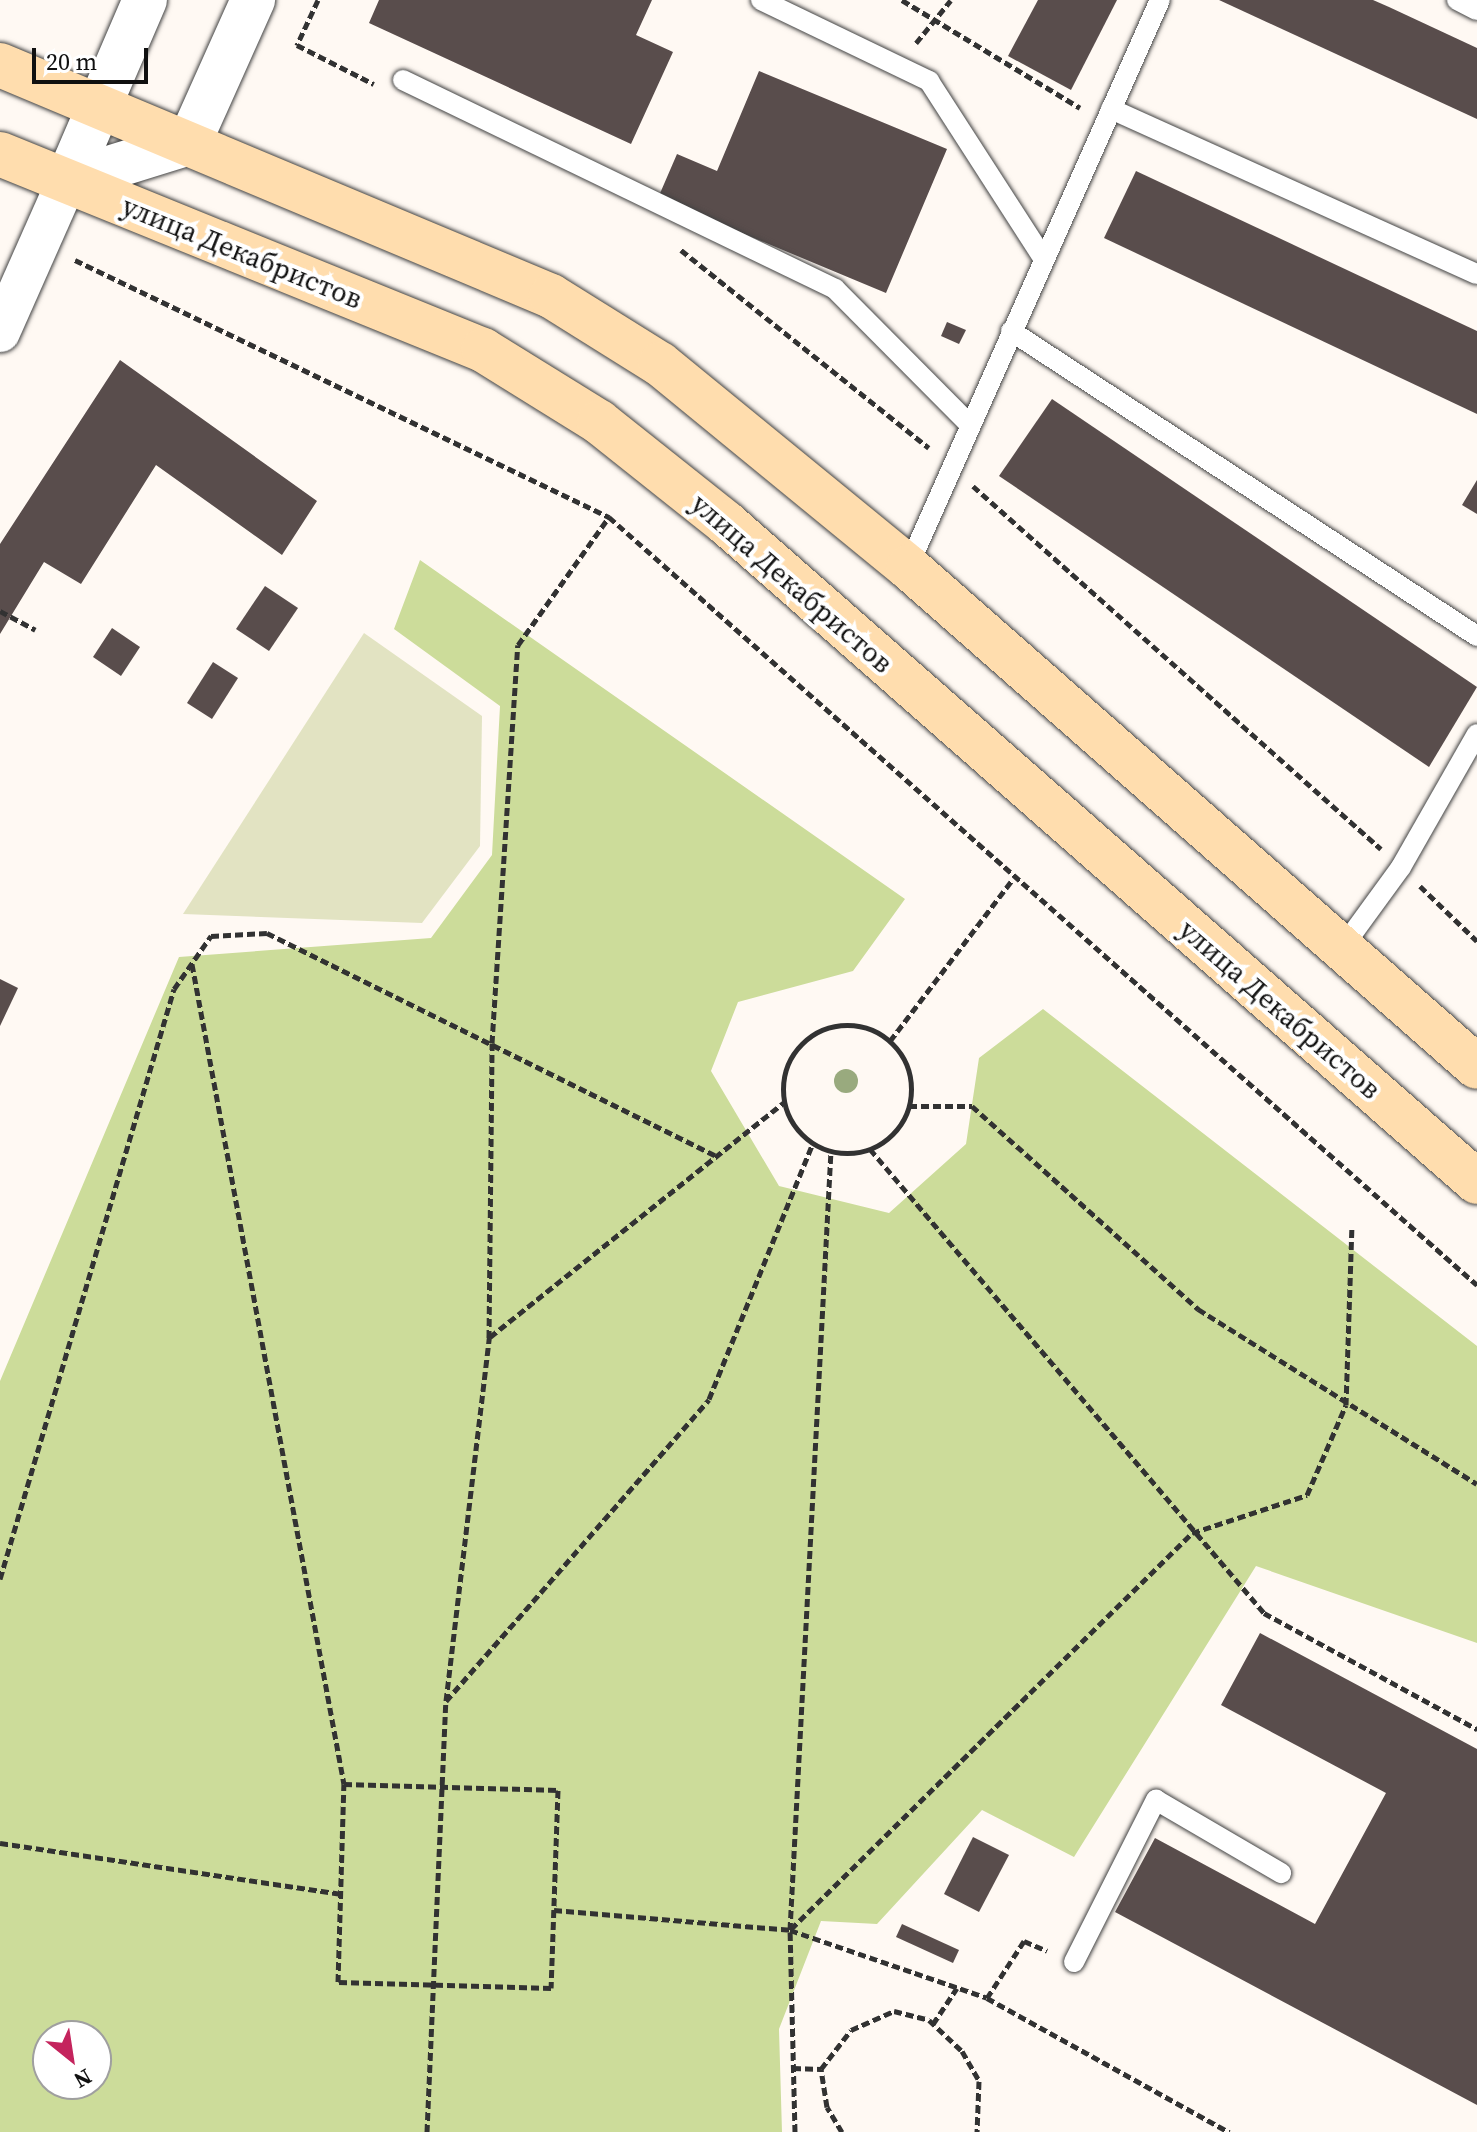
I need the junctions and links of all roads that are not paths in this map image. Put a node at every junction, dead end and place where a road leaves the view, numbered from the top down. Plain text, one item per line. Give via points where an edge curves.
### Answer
1 (145, 0) edge
2 (253, 0) edge
3 (761, 0) edge
4 (1160, 0) edge
5 (1457, 0) edge
6 (1477, 10) edge
7 (0, 65) edge
8 (403, 80) dead end
9 (101, 106) junction
10 (1108, 116) junction
11 (189, 143) junction
12 (0, 154) edge
13 (67, 181) junction
14 (1043, 258) junction
15 (1477, 274) edge
16 (1011, 331) junction
17 (0, 332) edge
18 (969, 424) junction
19 (908, 567) junction
20 (1477, 636) edge
21 (1477, 734) edge
22 (1342, 948) junction
23 (1477, 1067) edge
24 (1477, 1182) edge
25 (1281, 1873) dead end
26 (1074, 1962) road end

1 - 9 street
2 - 11 street
3 - 14 lane via 929,81
4 - 10 lane
5 - 6 lane
7 - 9 main road
8 - 18 lane via 835,289
9 - 11 main road
9 - 13 street
10 - 14 lane
10 - 15 lane
11 - 13 street
11 - 19 main road via 551,296 660,364
12 - 13 main road, улица Декабристов
13 - 17 street
13 - 24 main road, улица Декабристов via 483,350 599,422 726,523
14 - 16 lane
16 - 18 lane
16 - 20 lane
18 - 19 lane
19 - 22 main road
21 - 22 lane via 1401,867
22 - 23 main road
25 - 26 lane via 1156,1800

